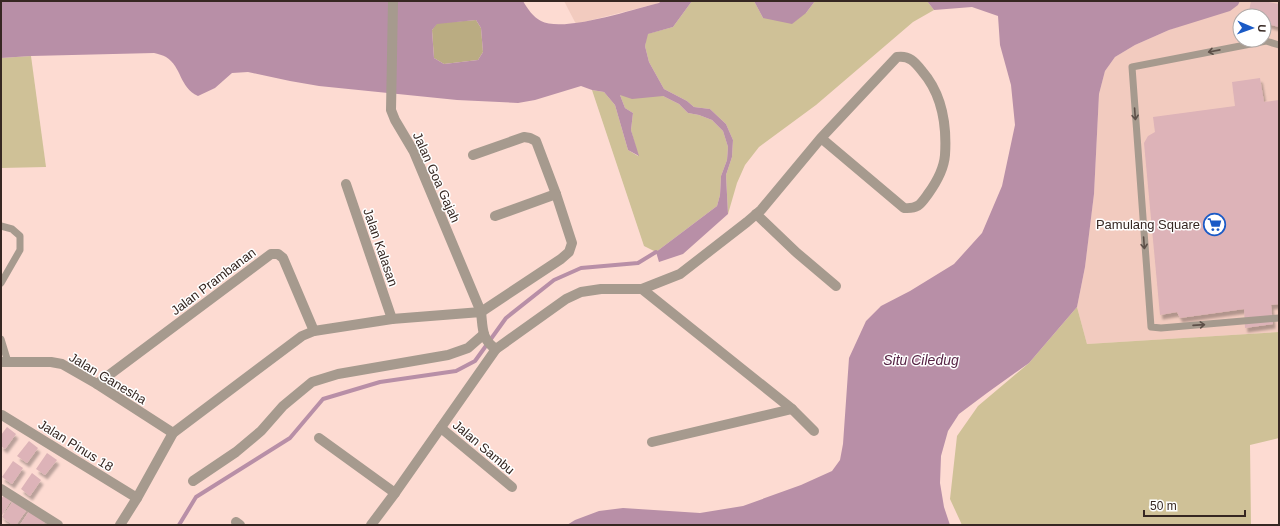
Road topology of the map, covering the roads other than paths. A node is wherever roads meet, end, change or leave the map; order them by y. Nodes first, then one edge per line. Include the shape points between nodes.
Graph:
1 (393, 1) edge
2 (1279, 45) edge
3 (821, 138) junction
4 (473, 155) dead end
5 (346, 184) dead end
6 (556, 194) junction
7 (756, 214) junction
8 (496, 216) dead end
9 (1, 226) edge
10 (1, 283) edge
11 (836, 286) dead end
12 (642, 289) junction
13 (481, 312) junction
14 (1279, 318) edge
15 (392, 319) junction
16 (314, 331) junction
17 (484, 336) junction
18 (1, 339) edge
19 (493, 348) junction
20 (5, 362) edge
21 (97, 384) junction
22 (792, 409) junction
23 (2, 414) dead end
24 (441, 428) junction
25 (814, 431) dead end
26 (173, 433) junction
27 (319, 438) dead end
28 (652, 442) dead end
29 (193, 480) dead end
30 (512, 487) dead end
31 (1, 489) edge
32 (395, 493) junction
33 (137, 498) junction
34 (58, 525) edge
35 (120, 525) edge
36 (371, 525) edge

1 - 13 street, Jalan Goa Gajah via 391,110 414,152
2 -> 14 lane via 1266,41 1132,67 1150,327
3 - 3 street via 904,208 912,209 920,205 943,166 945,132 941,106 932,82 915,62 907,57 897,57
3 - 7 street
4 - 6 street via 524,137 530,138 536,141
5 - 15 street, Jalan Kalasan
6 - 8 street
6 - 13 street via 572,244 569,252 561,260
7 - 11 street
7 - 12 street via 680,274
9 - 10 lane via 12,229 20,236 21,244
12 - 19 street via 601,289 581,292 566,299
12 - 22 street
13 - 15 street
13 - 17 street, Jalan Goa Gajah
15 - 16 street
16 - 21 street, Jalan Prambanan via 283,258 278,254 271,254
16 - 26 street via 302,336
17 - 19 street
17 - 29 street via 468,348 448,355 338,374 312,382 283,406 261,431 241,448
18 - 20 lane
19 - 24 street
20 - 21 street, Jalan Ganesha via 62,364
21 - 26 street, Jalan Ganesha
22 - 25 street
22 - 28 street
23 - 33 street, Jalan Pinus 18
24 - 30 street, Jalan Sambu
24 - 32 street
26 - 33 street
27 - 32 street
31 - 34 street
32 - 36 street
33 - 35 street

